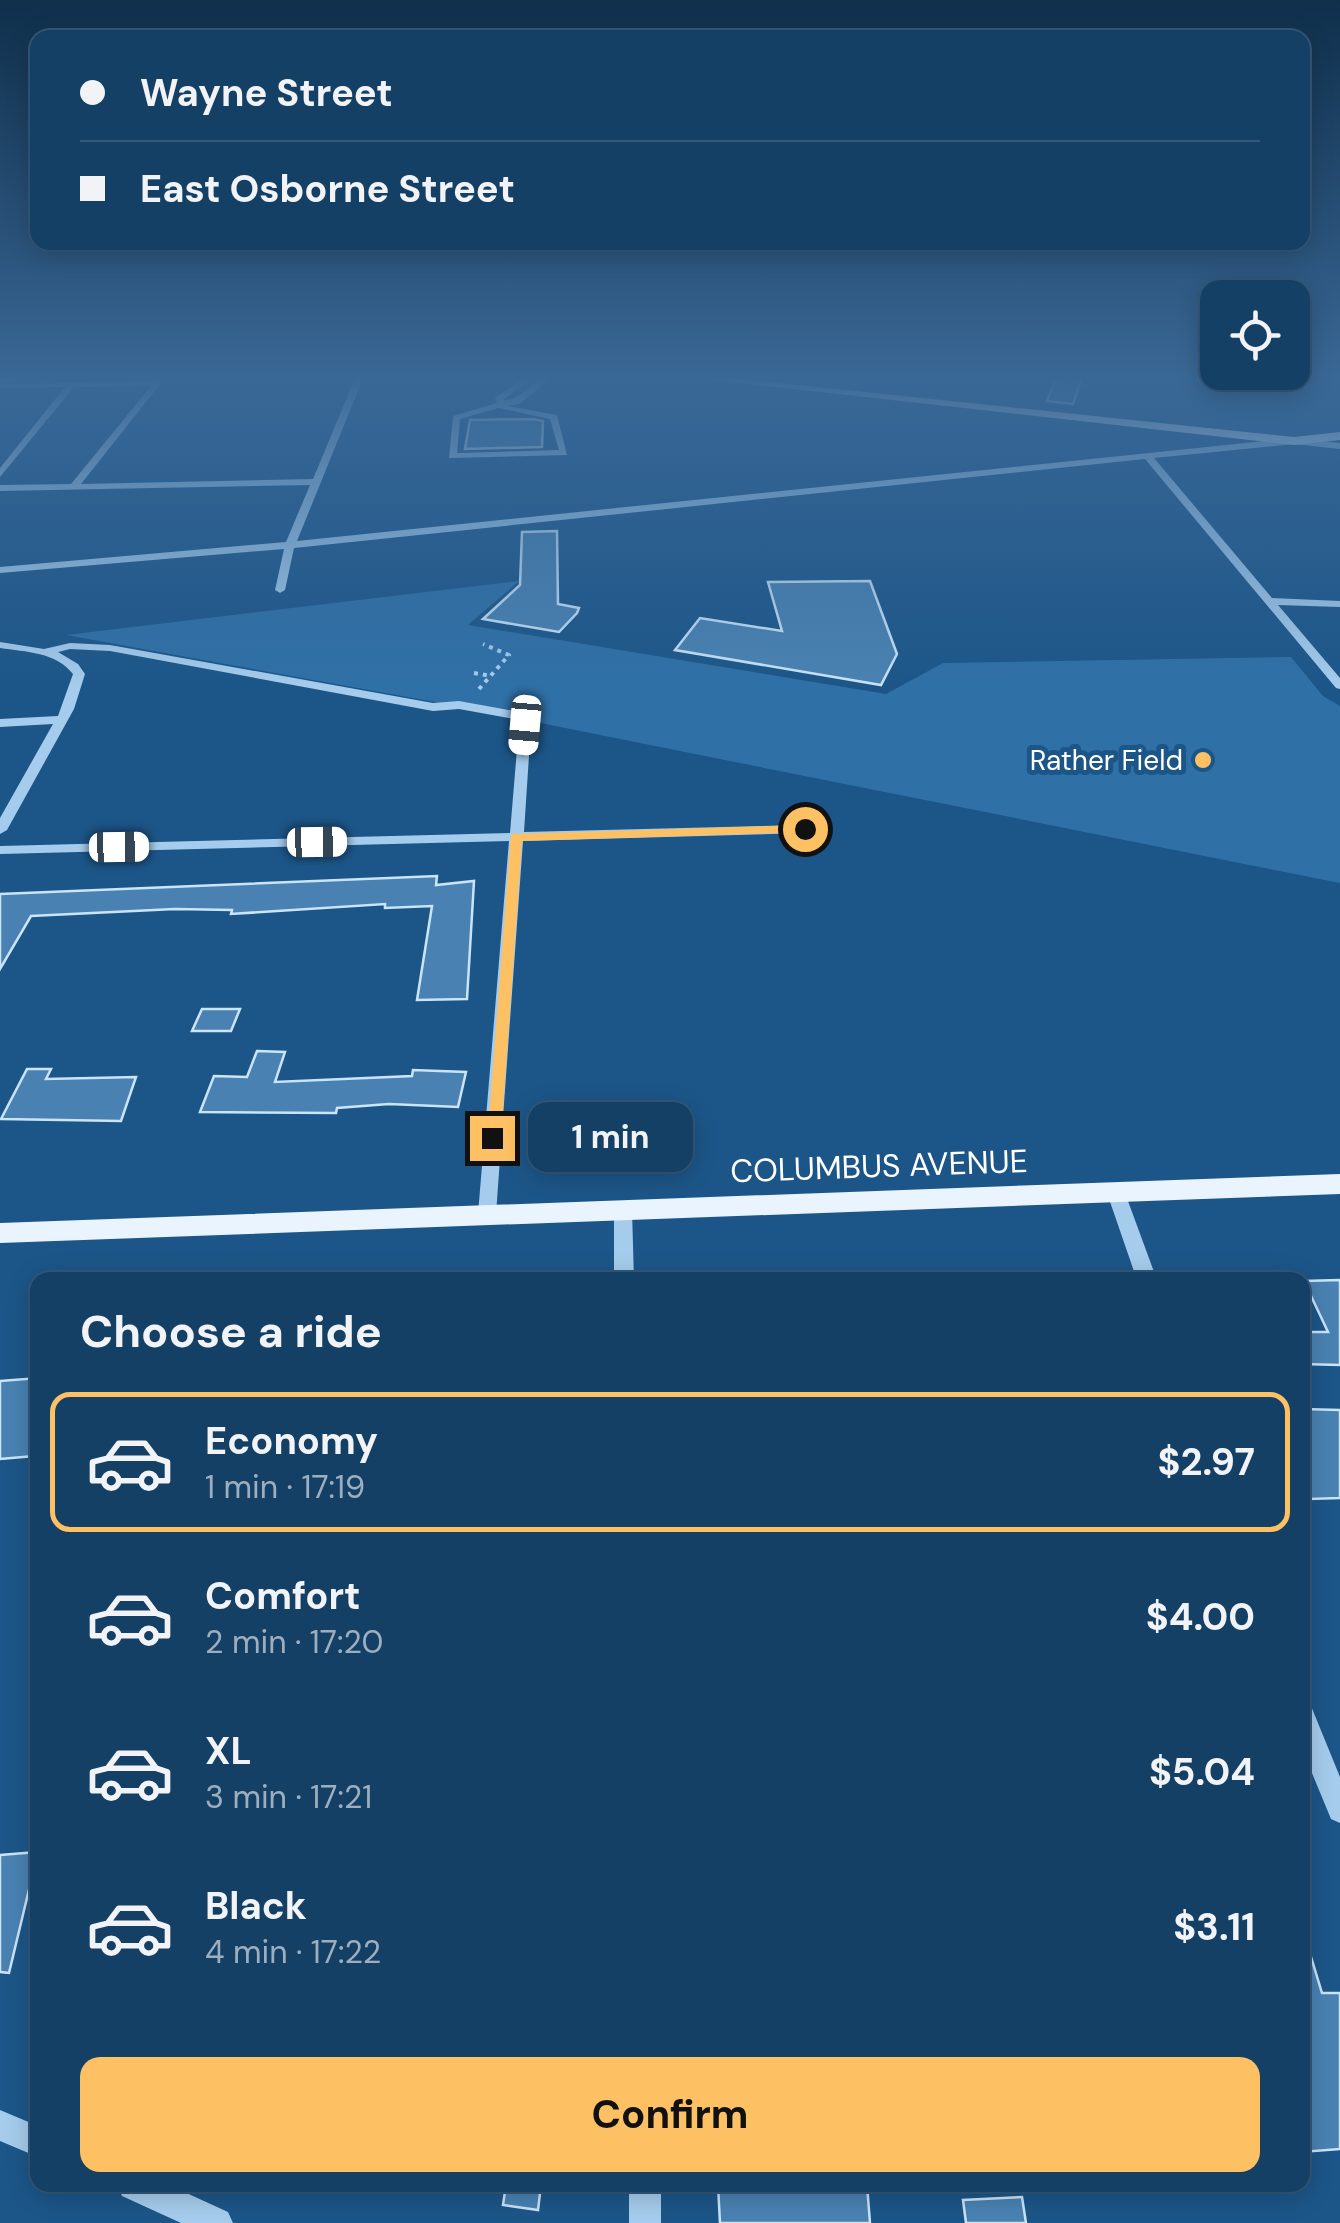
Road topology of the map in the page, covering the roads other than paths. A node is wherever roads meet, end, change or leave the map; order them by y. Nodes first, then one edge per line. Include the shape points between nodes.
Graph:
1 (79, 480) edge
2 (911, 480) edge
3 (1167, 480) edge
4 (315, 482) joint
5 (74, 486) junction
6 (0, 488) edge
7 (290, 545) junction
8 (0, 570) edge
9 (280, 590) dead end
10 (1270, 601) junction
11 (1340, 604) edge
12 (0, 645) edge
13 (40, 653) junction
14 (1340, 685) edge
15 (61, 720) junction
16 (0, 723) edge
17 (805, 829) dead end
18 (0, 830) edge
19 (516, 837) junction
20 (0, 850) edge
21 (1340, 1184) edge
22 (1116, 1193) junction
23 (623, 1210) junction
24 (487, 1214) junction
25 (0, 1233) edge
26 (624, 1272) edge
27 (1144, 1272) edge
28 (1310, 1735) edge
29 (1340, 1810) edge
30 (0, 2125) edge
31 (30, 2138) edge
32 (148, 2192) edge
33 (644, 2192) edge
34 (216, 2223) edge
35 (646, 2223) edge

1 - 5 street
2 - 7 street
3 - 10 street
4 - 5 street
4 - 7 street
5 - 6 street
7 - 8 street
7 - 9 street
10 - 11 street
10 - 14 street
12 - 13 street
13 - 15 street via 74,663 80,674
13 - 19 street via 102,647 522,720
15 - 16 street
15 - 18 street
17 - 19 street
19 - 20 street
19 - 24 street
21 - 22 main road, COLUMBUS AVENUE
22 - 23 main road, COLUMBUS AVENUE
22 - 27 street
23 - 24 main road, COLUMBUS AVENUE
23 - 26 street
24 - 25 main road, COLUMBUS AVENUE
28 - 29 street
30 - 31 street
32 - 34 street
33 - 35 street

